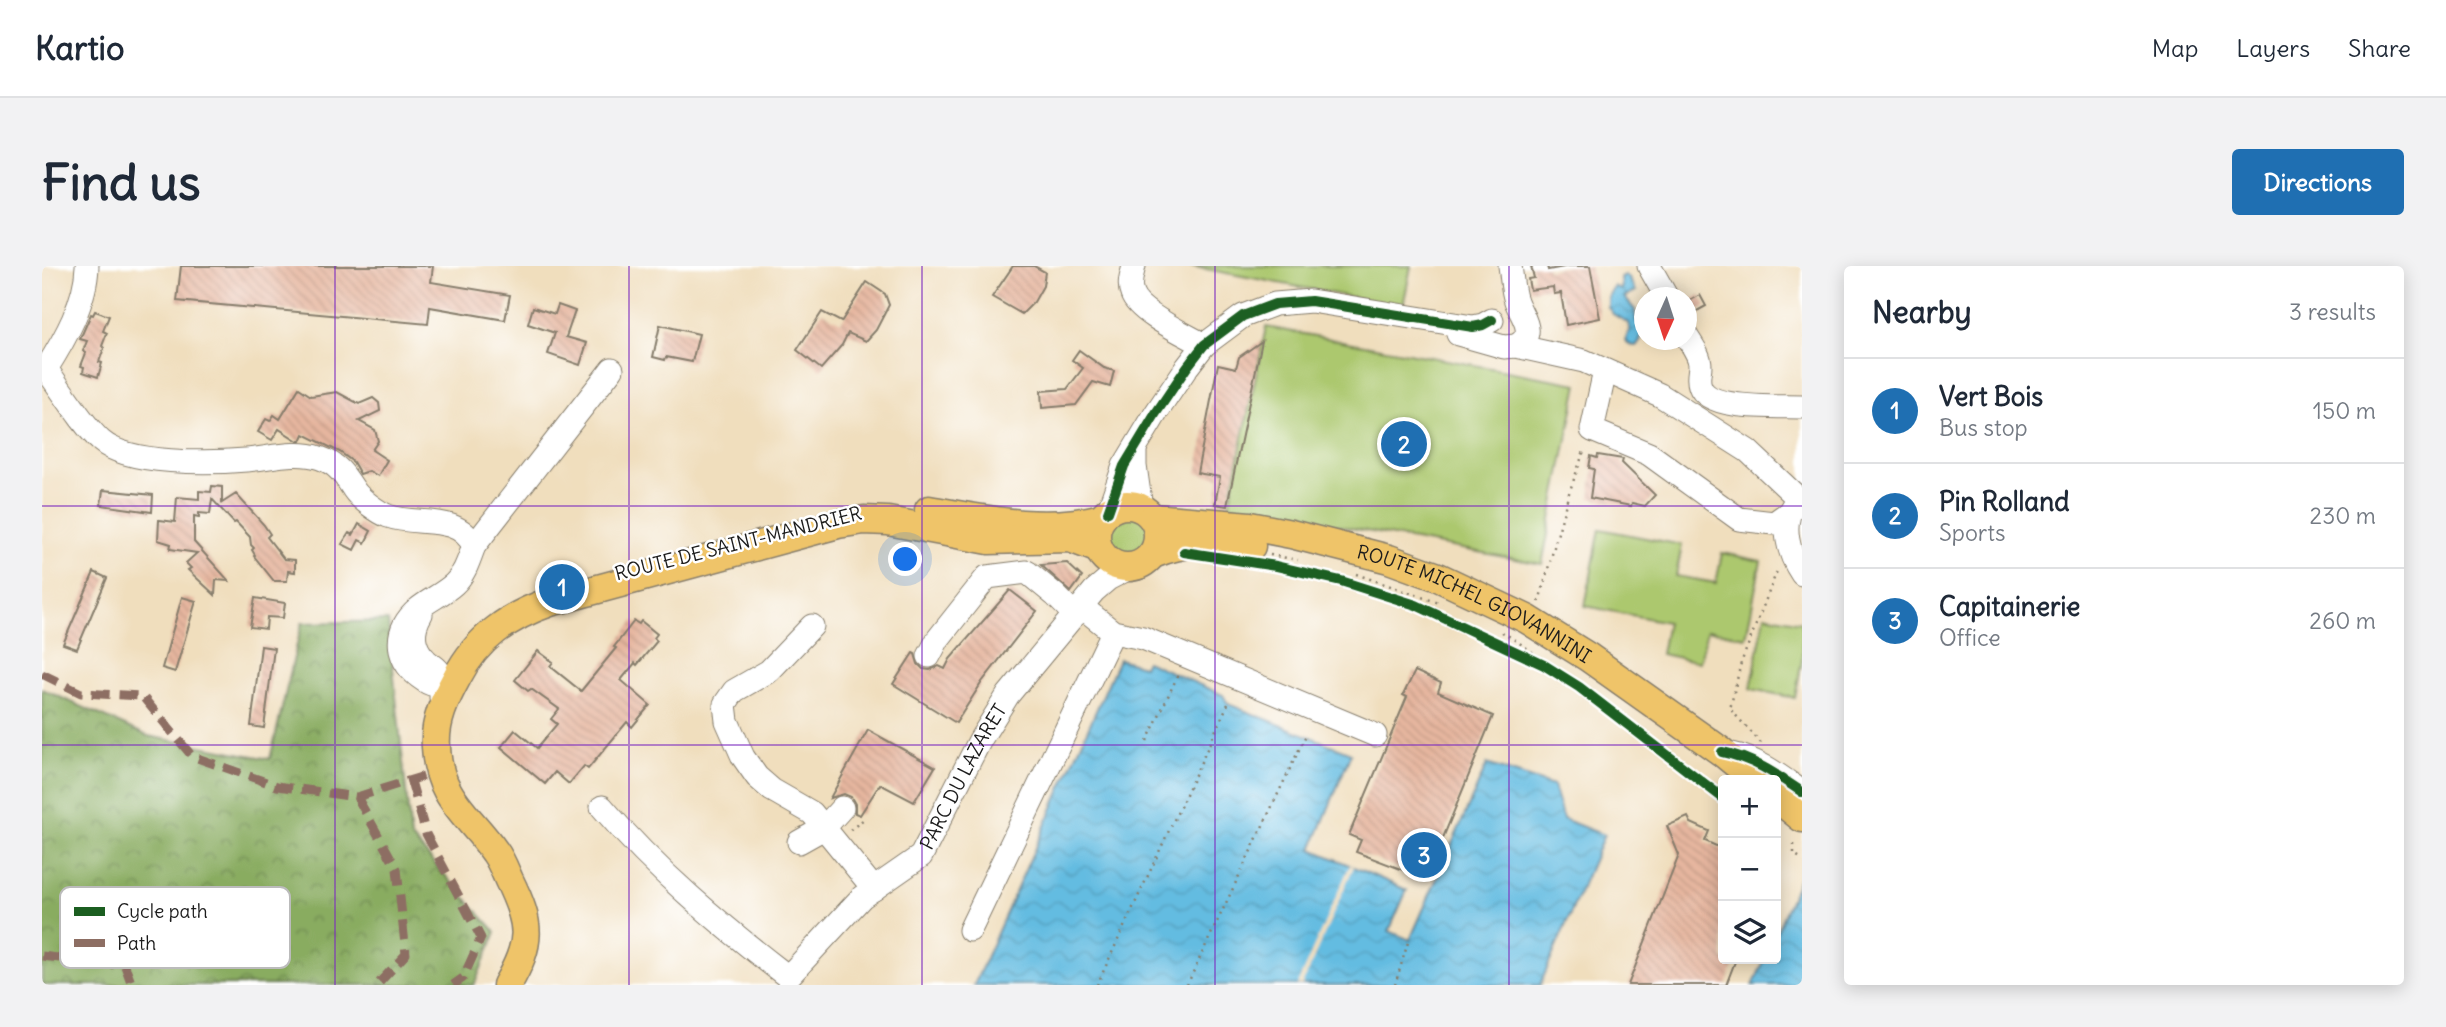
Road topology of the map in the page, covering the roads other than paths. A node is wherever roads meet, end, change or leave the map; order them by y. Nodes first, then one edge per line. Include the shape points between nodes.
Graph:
1 (87, 266) edge
2 (1134, 266) edge
3 (1649, 266) edge
4 (1511, 276) edge
5 (1661, 287) edge
6 (1377, 312) junction
7 (1495, 316) junction
8 (1525, 318) junction
9 (1204, 345) junction
10 (1507, 345) junction
11 (1694, 350) edge
12 (1584, 361) junction
13 (44, 363) edge
14 (612, 369) dead end
15 (1605, 371) junction
16 (1802, 407) edge
17 (1135, 450) junction
18 (1796, 505) edge
19 (1147, 513) junction
20 (1105, 515) junction
21 (474, 546) junction
22 (1099, 551) junction
23 (1142, 561) junction
24 (1802, 574) edge
25 (1084, 604) junction
26 (812, 626) dead end
27 (1113, 632) junction
28 (929, 656) dead end
29 (443, 678) junction
30 (1375, 734) dead end
31 (1722, 752) junction
32 (1720, 775) edge
33 (1750, 775) edge
34 (1802, 792) edge
35 (603, 807) dead end
36 (842, 808) dead end
37 (1781, 808) edge
38 (824, 828) junction
39 (1793, 834) edge
40 (799, 842) dead end
41 (509, 879) junction
42 (874, 889) junction
43 (970, 930) dead end
44 (507, 985) edge

1 - 13 street via 77,309 61,346
2 - 9 street via 1130,289 1135,301
3 - 5 street
4 - 7 street
4 - 8 street
6 - 7 street via 1473,327
6 - 9 street via 1311,301 1275,304 1243,316
6 - 10 street
7 - 8 street via 1511,309
7 - 10 street via 1491,335
8 - 10 street via 1525,339
8 - 12 street
9 - 17 street
10 - 12 street
11 - 16 street via 1701,390 1711,399
12 - 15 street
13 - 21 street via 102,441 123,454 174,460 229,461 298,454 320,458 337,467 355,493 387,516 446,523 470,537
14 - 21 street
15 - 18 street via 1660,395 1748,451
15 - 18 street via 1592,430 1649,454 1739,519 1773,523
17 - 19 street
17 - 20 street
18 - 24 street via 1788,547
19 - 20 main road via 1124,505
19 - 23 main road via 1158,537
19 - 31 main road, ROUTE MICHEL GIOVANNINI via 1250,526 1339,545 1438,577 1527,619
20 - 22 main road via 1096,535
20 - 29 main road, ROUTE DE SAINT-MANDRIER via 1073,523 1017,524 888,506 834,516 513,602 476,622 449,653
21 - 29 street via 459,578 431,600 416,623 415,642
22 - 23 main road via 1113,564
22 - 25 street
22 - 29 main road, ROUTE DE SAINT-MANDRIER via 1070,538 989,540 888,522 838,524 524,611 488,635
23 - 25 street, PARC DU LAZARET via 1108,579
23 - 32 main road, ROUTE MICHEL GIOVANNINI via 1168,547 1224,542 1340,563 1428,593 1493,621 1553,656 1624,702
25 - 27 street
25 - 28 street via 1055,595 1027,572 987,577
25 - 42 street, PARC DU LAZARET via 1008,695 979,740 921,856
26 - 38 street via 769,670 734,691 725,704 727,721 757,778 812,813
27 - 30 street via 1143,638
27 - 43 street
29 - 41 main road, ROUTE DE SAINT-MANDRIER via 436,746 440,772 454,804 497,853
29 - 41 main road, ROUTE DE SAINT-MANDRIER via 420,726 424,776 433,798
31 - 33 main road, ROUTE MICHEL GIOVANNINI
31 - 34 street via 1745,757
35 - 42 street, PARC DU LAZARET via 636,847 788,977
36 - 38 street
37 - 39 main road
38 - 40 street
38 - 42 street
41 - 44 main road, ROUTE DE SAINT-MANDRIER via 522,905 526,944

